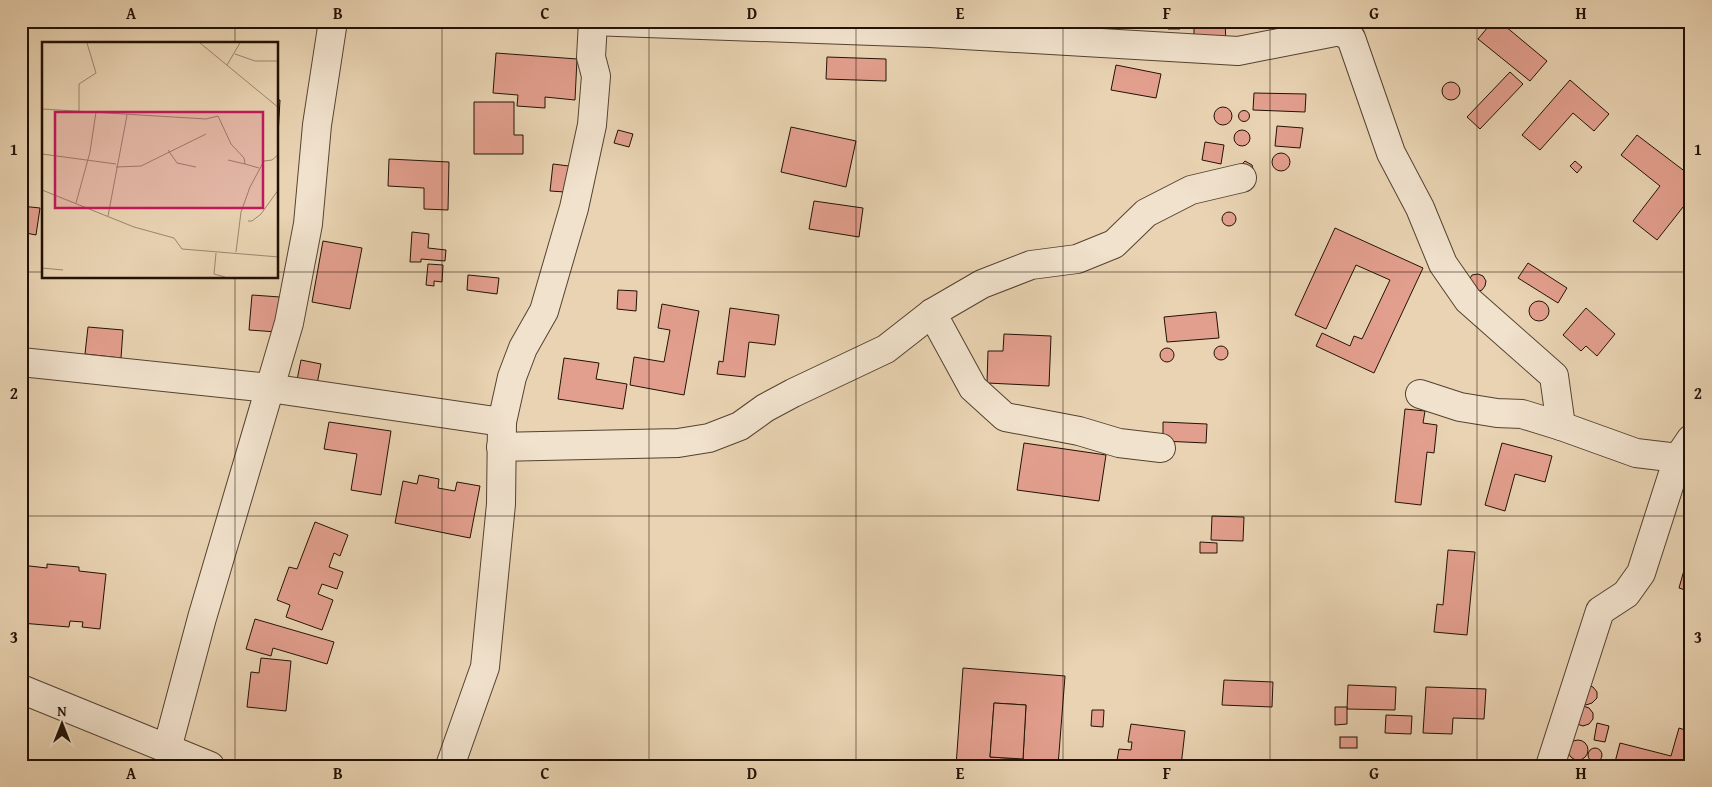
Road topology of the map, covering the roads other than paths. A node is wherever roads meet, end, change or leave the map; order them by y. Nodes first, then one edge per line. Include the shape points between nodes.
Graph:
1 (333, 21) edge
2 (592, 22) edge
3 (1242, 178) dead end
4 (932, 313) junction
5 (21, 362) edge
6 (269, 388) junction
7 (1420, 394) dead end
8 (1561, 426) junction
9 (502, 435) junction
10 (1161, 448) dead end
11 (1684, 449) edge
12 (21, 689) edge
13 (167, 749) junction
14 (210, 766) edge
15 (450, 766) edge
16 (1550, 766) edge

1 - 6 street via 317,125 308,224 289,323
2 - 8 street via 930,33 1238,51 1340,31 1351,38 1390,153 1420,208 1443,264 1468,300 1554,376
2 - 9 street via 591,57 596,76 592,125 574,208 544,311 523,348 512,377
3 - 4 street via 1191,190 1146,213 1114,244 1077,259 1031,265 982,284
4 - 9 street via 886,349 786,396 740,426 709,438 678,444
4 - 10 street via 973,388 1005,417 1079,431 1119,444
5 - 6 street
6 - 9 street
6 - 13 street
7 - 8 street via 1460,407 1522,414
8 - 11 street via 1636,453
9 - 15 street via 501,504 485,666
11 - 16 street via 1641,573 1626,594 1600,611
12 - 13 street
13 - 14 street

